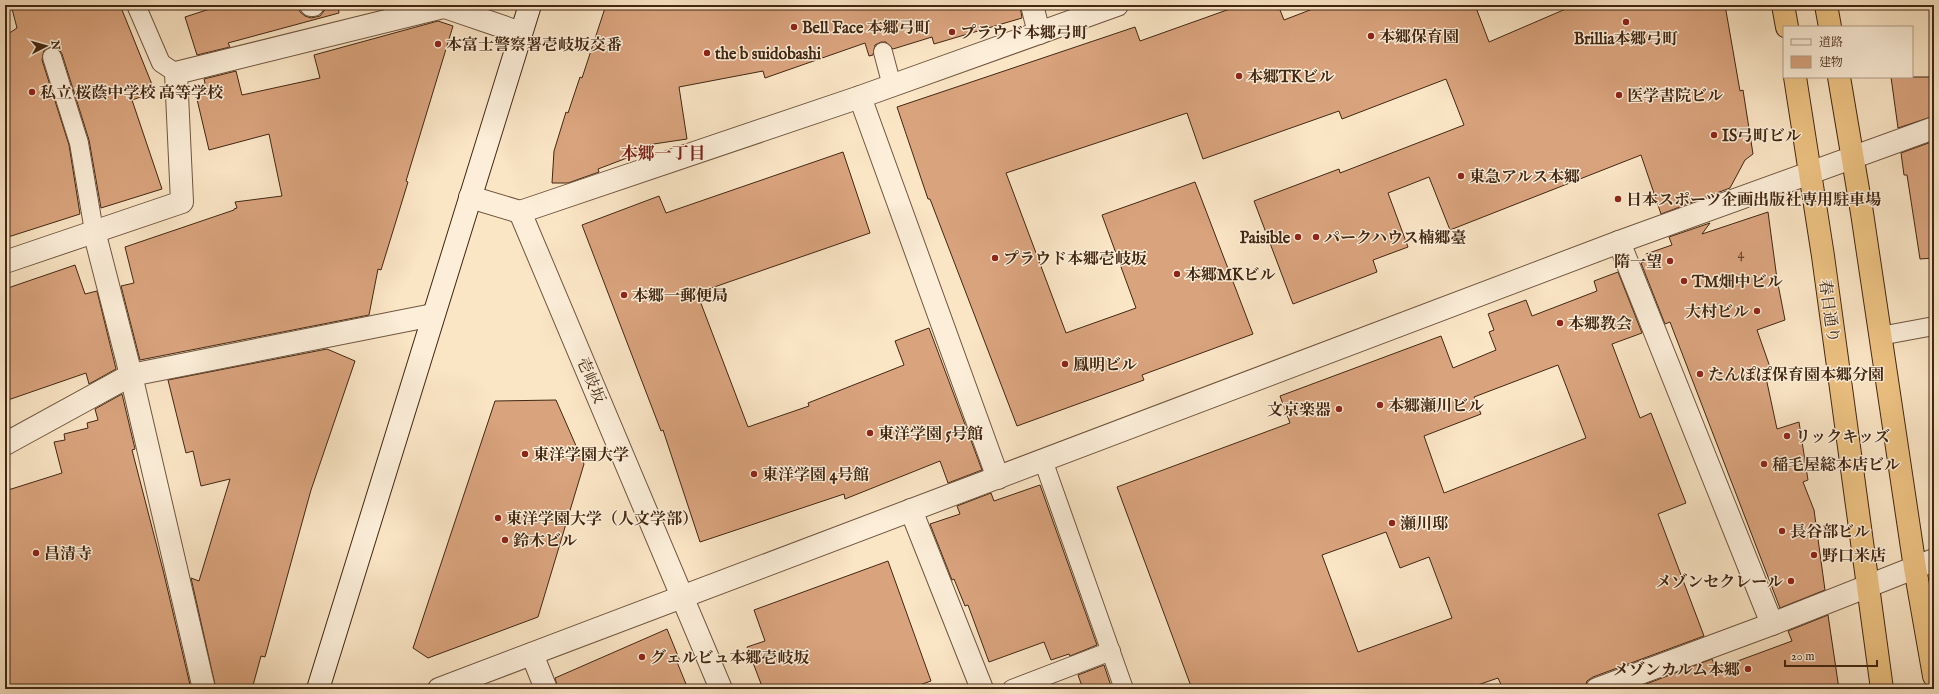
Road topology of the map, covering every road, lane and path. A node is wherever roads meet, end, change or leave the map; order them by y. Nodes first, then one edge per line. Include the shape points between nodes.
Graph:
1 (136, 5) edge
2 (530, 5) edge
3 (1032, 5) edge
4 (1117, 5) edge
5 (1783, 5) edge
6 (1826, 5) edge
7 (441, 6) edge
8 (1787, 26) edge
9 (1830, 26) edge
10 (521, 33) junction
11 (1039, 33) junction
12 (883, 52) dead end
13 (52, 56) dead end
14 (176, 73) junction
15 (1795, 78) edge
16 (1839, 78) edge
17 (892, 86) junction
18 (860, 97) junction
19 (1934, 128) edge
20 (1853, 157) junction
21 (1810, 173) junction
22 (470, 197) junction
23 (520, 212) junction
24 (94, 231) junction
25 (1619, 242) junction
26 (5, 262) edge
27 (433, 315) junction
28 (1934, 326) edge
29 (1880, 336) junction
30 (131, 375) junction
31 (5, 444) edge
32 (1043, 460) junction
33 (998, 478) junction
34 (911, 510) junction
35 (1924, 564) edge
36 (1868, 587) junction
37 (684, 597) junction
38 (1772, 624) junction
39 (1931, 640) edge
40 (1111, 651) junction
41 (532, 654) junction
42 (1934, 676) edge
43 (204, 689) edge
44 (318, 689) edge
45 (439, 689) edge
46 (546, 689) edge
47 (721, 689) edge
48 (982, 689) edge
49 (1012, 689) edge
50 (1124, 689) edge
51 (1597, 689) edge
52 (1882, 689) edge

1 - 14 lane via 161,63
2 - 10 street
3 - 11 street
4 - 11 street
5 - 8 highway
6 - 9 highway
7 - 10 street
7 - 14 street
10 - 22 street
11 - 17 street
12 - 17 lane
13 - 24 lane via 79,143
14 - 24 street via 182,202
15 - 21 highway, 春日通り
16 - 20 highway
17 - 18 street
18 - 23 street
18 - 33 street
19 - 20 street
20 - 21 street
20 - 29 highway
21 - 25 street
21 - 36 highway, 春日通り
22 - 23 street
22 - 27 street
23 - 37 street, 壱岐坂
24 - 26 street
24 - 30 street
25 - 32 street
25 - 38 street
27 - 30 street
27 - 44 street
28 - 29 lane
29 - 35 highway
30 - 31 street
30 - 43 street
32 - 33 street
32 - 40 lane
33 - 34 street
34 - 37 street
34 - 48 street
35 - 36 street
35 - 39 highway
36 - 38 street
36 - 52 highway, 春日通り
37 - 41 street
37 - 47 street, 壱岐坂
38 - 51 street
39 - 42 highway
40 - 49 lane
40 - 50 lane
41 - 45 street
41 - 46 street

